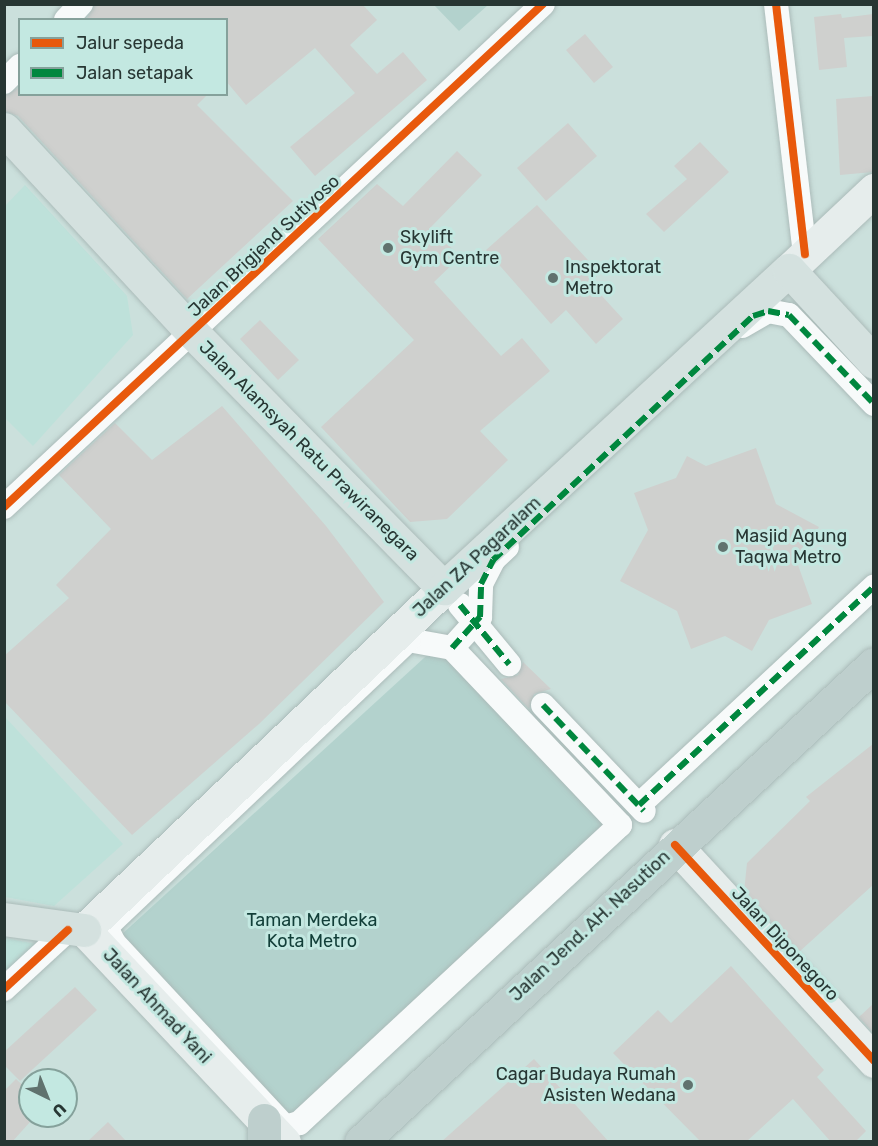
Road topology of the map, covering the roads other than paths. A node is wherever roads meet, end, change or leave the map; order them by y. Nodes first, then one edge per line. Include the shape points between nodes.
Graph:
1 (81, 4) edge
2 (543, 4) edge
3 (776, 4) edge
4 (68, 18) edge
5 (18, 68) edge
6 (4, 82) edge
7 (4, 129) edge
8 (873, 190) edge
9 (797, 262) junction
10 (193, 333) junction
11 (873, 362) edge
12 (873, 404) edge
13 (4, 507) edge
14 (873, 586) edge
15 (460, 606) junction
16 (452, 648) junction
17 (509, 664) dead end
18 (873, 664) edge
19 (543, 705) dead end
20 (675, 846) junction
21 (4, 919) edge
22 (76, 930) junction
23 (4, 989) edge
24 (873, 1061) edge
25 (271, 1134) edge
26 (361, 1142) edge

1 - 4 street
2 - 10 street, Jalan Brigjend Sutiyoso
3 - 9 street
5 - 6 street
7 - 10 main road, Jalan Alamsyah Ratu Prawiranegara
8 - 9 main road, Jalan ZA Pagaralam
9 - 11 main road
9 - 15 main road, Jalan ZA Pagaralam
10 - 13 street, Jalan Brigjend Sutiyoso
10 - 15 main road, Jalan Alamsyah Ratu Prawiranegara
12 - 15 street via 789,315 768,311 753,316 493,560 481,584 480,617
14 - 19 street via 642,808
15 - 16 street
15 - 17 street
15 - 22 main road, Jalan ZA Pagaralam
16 - 16 street via 408,640 106,927 114,943 285,1127 299,1123 620,825
18 - 20 highway, Jalan Jend. AH. Nasution
20 - 24 main road, Jalan Diponegoro
20 - 26 highway, Jalan Jend. AH. Nasution
21 - 22 main road
22 - 23 street
22 - 25 main road, Jalan Ahmad Yani

